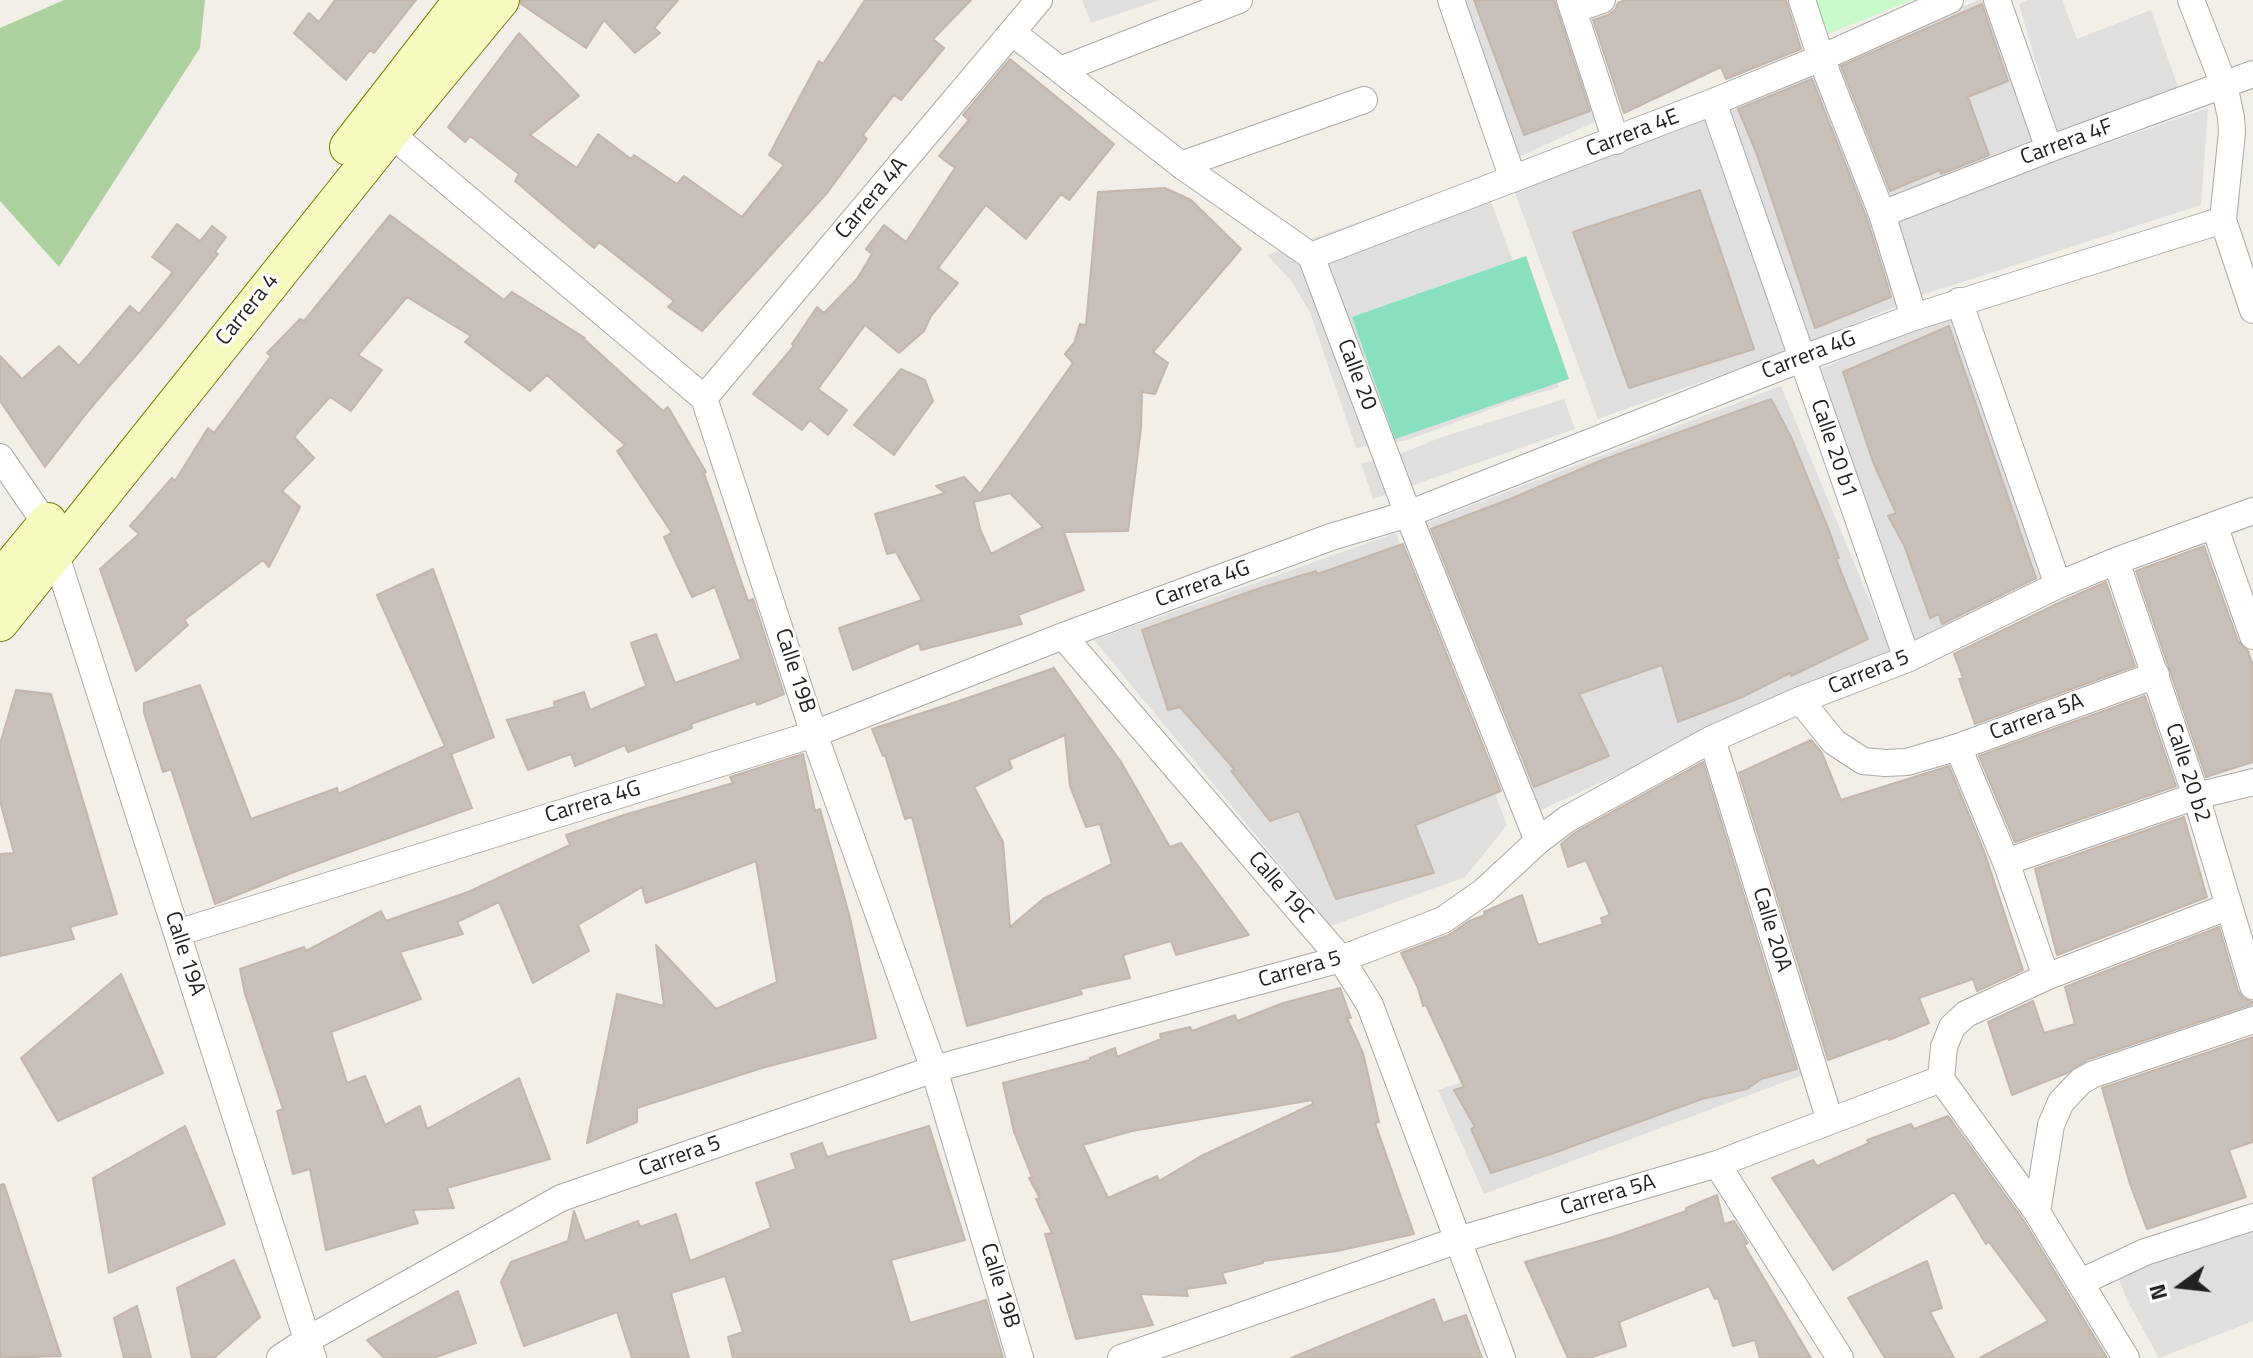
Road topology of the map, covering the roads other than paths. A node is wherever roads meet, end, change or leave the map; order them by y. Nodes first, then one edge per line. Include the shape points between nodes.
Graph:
1 (462, 0) edge
2 (501, 0) edge
3 (1039, 0) edge
4 (1239, 0) edge
5 (1451, 0) edge
6 (1602, 0) edge
7 (1802, 0) edge
8 (1950, 0) edge
9 (1997, 0) edge
10 (2191, 0) edge
11 (1572, 5) edge
12 (1013, 33) junction
13 (1821, 58) junction
14 (1060, 70) junction
15 (2253, 74) edge
16 (2224, 85) junction
17 (1364, 100) dead end
18 (1713, 102) junction
19 (381, 125) junction
20 (1616, 141) junction
21 (2049, 149) junction
22 (1181, 165) junction
23 (1513, 179) junction
24 (1882, 214) junction
25 (2223, 220) junction
26 (1311, 256) junction
27 (1959, 301) junction
28 (2253, 310) edge
29 (1914, 317) junction
30 (1801, 359) junction
31 (704, 398) junction
32 (0, 457) edge
33 (2253, 511) edge
34 (1408, 514) junction
35 (2214, 525) junction
36 (50, 537) junction
37 (2116, 561) junction
38 (0, 579) edge
39 (2058, 585) junction
40 (0, 623) edge
41 (1063, 636) junction
42 (2253, 636) edge
43 (1907, 659) junction
44 (2156, 675) junction
45 (1800, 700) junction
46 (814, 734) junction
47 (1712, 739) junction
48 (1958, 747) junction
49 (2253, 782) edge
50 (2196, 796) junction
51 (1538, 841) junction
52 (2006, 862) junction
53 (2227, 907) junction
54 (177, 933) junction
55 (1341, 959) junction
56 (2046, 977) junction
57 (2253, 986) edge
58 (2253, 1020) edge
59 (934, 1069) junction
60 (1941, 1079) junction
61 (1830, 1121) junction
62 (1717, 1164) junction
63 (2037, 1212) junction
64 (2253, 1217) edge
65 (1458, 1240) junction
66 (2081, 1282) junction
67 (307, 1352) edge
68 (280, 1358) edge
69 (1020, 1358) edge
70 (1121, 1358) edge
71 (1502, 1358) edge
72 (1840, 1358) edge
73 (2126, 1358) edge

1 - 19 main road, Carrera 4
2 - 19 main road, Carrera 4
3 - 12 street, Carrera 4A
4 - 14 street
5 - 23 street
6 - 11 street
7 - 13 street
8 - 13 street, Carrera 4E
9 - 21 street
10 - 16 street
11 - 20 street
12 - 14 street
12 - 31 street, Carrera 4A
13 - 18 street, Carrera 4E
13 - 24 street
14 - 22 street
15 - 16 street, Carrera 4F
16 - 21 street, Carrera 4F
16 - 25 street via 2232,132
17 - 22 street
18 - 20 street, Carrera 4E
18 - 30 street, Calle 20 b1
19 - 31 street
19 - 36 main road, Carrera 4
20 - 23 street, Carrera 4E
21 - 24 street, Carrera 4F
22 - 26 street
23 - 26 street, Carrera 4E
24 - 29 street
25 - 27 street, Carrera 4G
25 - 28 street
26 - 34 street, Calle 20
27 - 29 street, Carrera 4G
27 - 39 street
29 - 30 street, Carrera 4G
30 - 34 street, Carrera 4G
30 - 43 street, Calle 20 b1
31 - 46 street, Calle 19B
32 - 36 street, Calle 19A
33 - 35 street, Carrera 5
34 - 41 street, Carrera 4G
34 - 51 street, Calle 20
35 - 37 street, Carrera 5
35 - 42 street
36 - 38 main road, Carrera 4
36 - 40 main road, Carrera 4
36 - 54 street, Calle 19A
37 - 39 street, Carrera 5
37 - 44 street, Calle 20 b2
39 - 43 street, Carrera 5
41 - 46 street, Carrera 4G
41 - 55 street, Calle 19C
43 - 45 street, Carrera 5
44 - 48 street, Carrera 5A
44 - 50 street, Calle 20 b2
45 - 47 street, Carrera 5
45 - 48 street, Carrera 5A via 1834,742 1863,761 1907,762
46 - 54 street, Carrera 4G
46 - 59 street, Calle 19B
47 - 51 street, Carrera 5 via 1567,819
47 - 61 street, Calle 20A
48 - 52 street
49 - 50 street
50 - 52 street
50 - 53 street, Calle 20 b2
51 - 55 street, Carrera 5 via 1483,892 1443,920
52 - 56 street
53 - 56 street
53 - 57 street, Calle 20 b2
54 - 67 street, Calle 19A
55 - 59 street, Carrera 5
55 - 65 street, Calle 19C via 1370,1005
56 - 60 street via 1966,1014 1952,1027
58 - 63 street via 2081,1081 2061,1102 2051,1125
59 - 67 street, Carrera 5 via 561,1198
59 - 69 street, Calle 19B
60 - 61 street, Carrera 5A
60 - 63 street
61 - 62 street, Carrera 5A
62 - 65 street, Carrera 5A
62 - 72 street
63 - 66 street
64 - 66 street via 2145,1252
65 - 70 street, Carrera 5A
65 - 71 street, Calle 19C
66 - 73 street
67 - 68 street, Carrera 5

